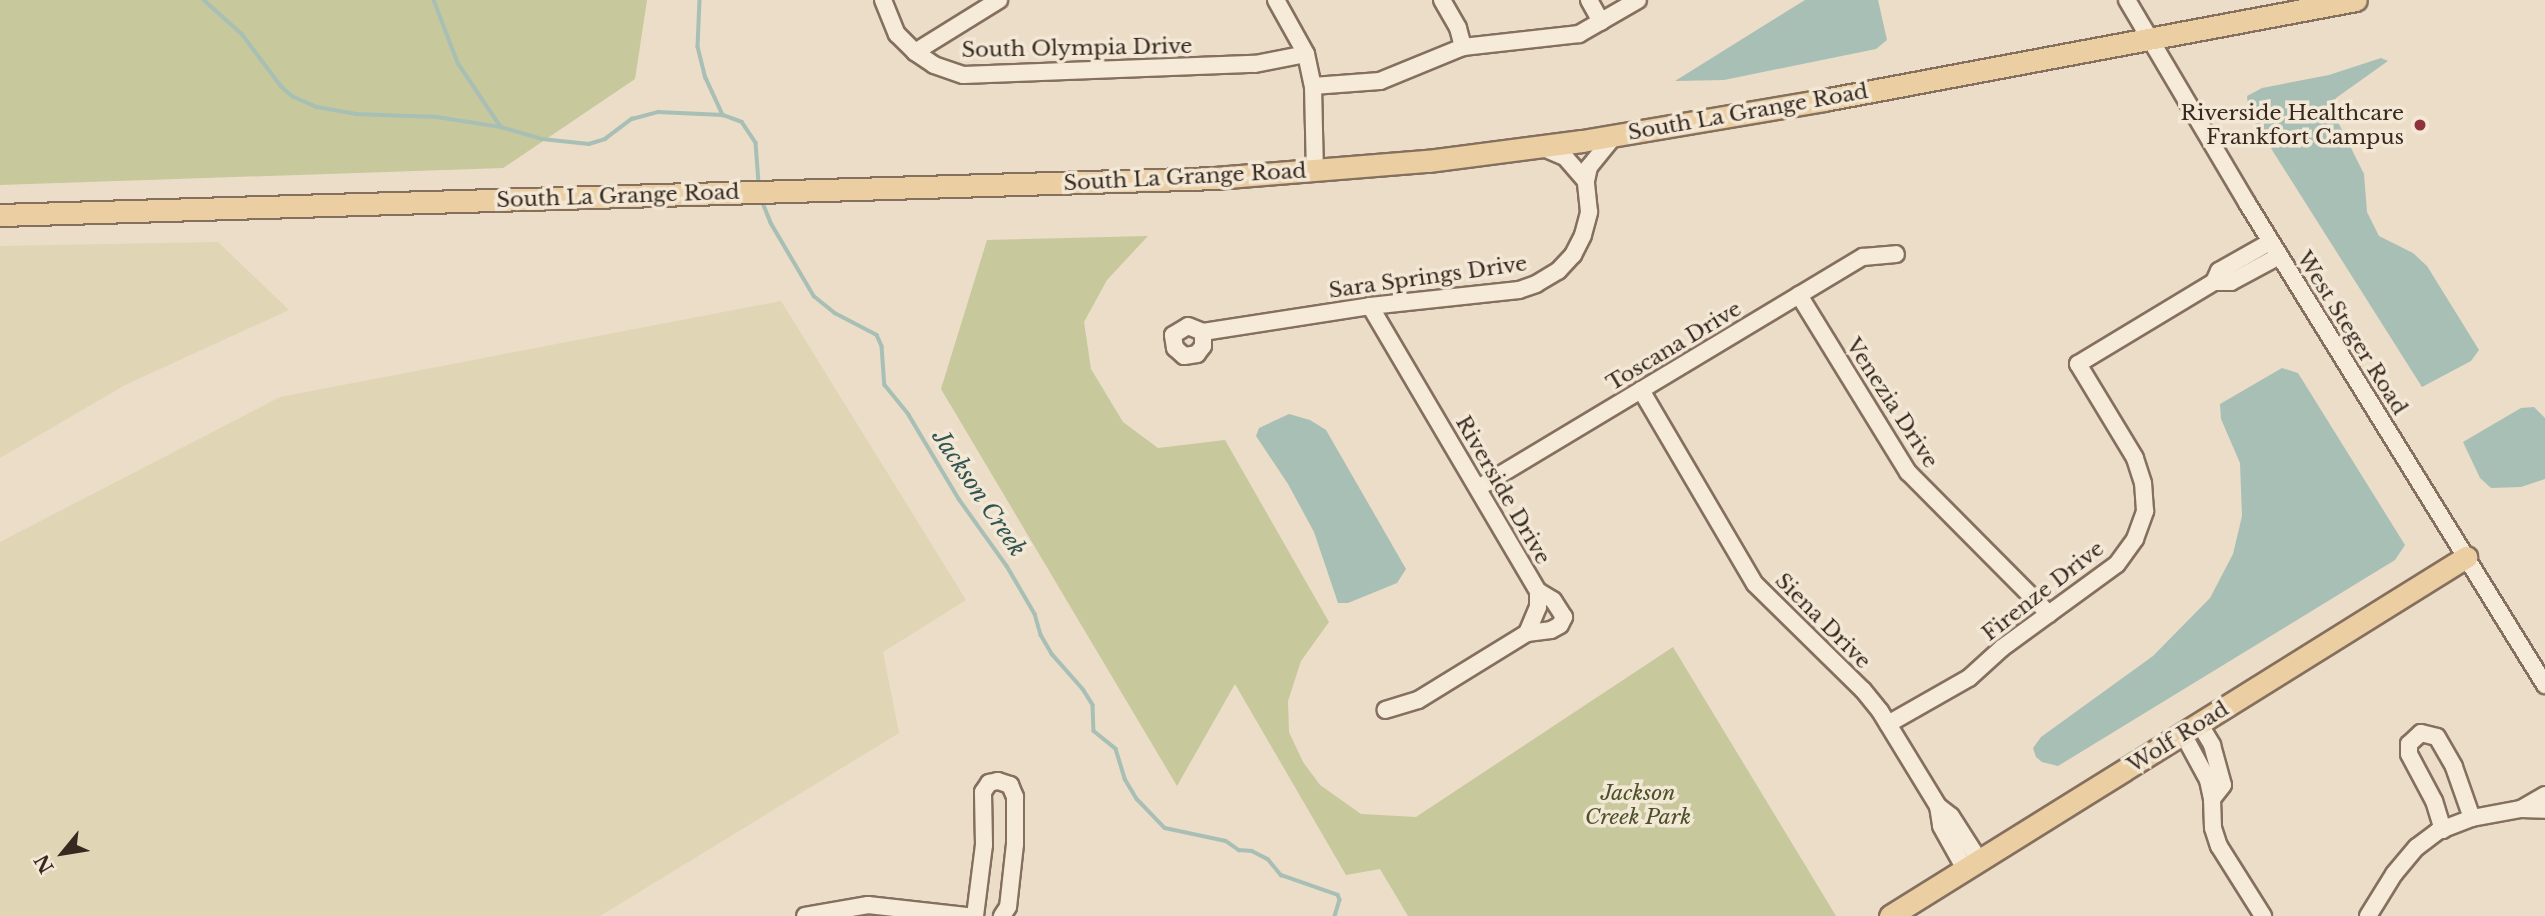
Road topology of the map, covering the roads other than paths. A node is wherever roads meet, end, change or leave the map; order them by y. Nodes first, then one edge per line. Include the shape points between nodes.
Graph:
1 (883, 0) edge
2 (999, 0) edge
3 (1276, 0) edge
4 (1442, 0) edge
5 (1589, 0) edge
6 (1639, 0) edge
7 (2127, 0) edge
8 (2356, 0) edge
9 (1601, 22) junction
10 (2149, 38) junction
11 (1463, 47) junction
12 (915, 52) junction
13 (1306, 54) junction
14 (1313, 86) junction
15 (1615, 135) junction
16 (1540, 146) junction
17 (1315, 171) junction
18 (1586, 181) junction
19 (0, 215) edge
20 (2270, 242) junction
21 (1896, 254) dead end
22 (2279, 256) junction
23 (2214, 282) junction
24 (1799, 295) junction
25 (1370, 306) junction
26 (1203, 332) dead end
27 (1641, 390) junction
28 (1478, 488) junction
29 (2466, 557) junction
30 (1538, 590) junction
31 (2049, 614) junction
32 (1527, 633) junction
33 (2545, 685) edge
34 (1386, 710) dead end
35 (1888, 724) junction
36 (2191, 729) junction
37 (2545, 795) edge
38 (2521, 809) junction
39 (2545, 810) edge
40 (2472, 818) junction
41 (2442, 830) junction
42 (1972, 865) junction
43 (869, 911) edge
44 (805, 916) edge
45 (966, 916) edge
46 (975, 916) edge
47 (1002, 916) edge
48 (1890, 916) edge
49 (2263, 916) edge
50 (2368, 916) edge

1 - 12 street, South Olympia Drive via 897,34
2 - 12 street
3 - 13 street
4 - 11 street
5 - 9 street
6 - 9 street
7 - 10 street, West Steger Road
8 - 10 main road, South La Grange Road
9 - 11 street via 1580,34
10 - 15 main road, South La Grange Road
10 - 20 street, West Steger Road
11 - 14 street via 1380,81
12 - 13 street, South Olympia Drive via 934,65 963,75 1255,64
13 - 14 street
14 - 17 street
15 - 16 main road, South La Grange Road
15 - 18 street, Sara Springs Drive via 1596,155
16 - 17 main road, South La Grange Road
16 - 18 street via 1565,157
17 - 19 main road, South La Grange Road via 1215,178
18 - 25 street, Sara Springs Drive via 1589,212 1583,235 1558,271 1536,285
20 - 22 street, West Steger Road
20 - 23 street, Firenze Drive via 2219,271
21 - 24 street, Toscana Drive via 1863,257
22 - 23 street, Firenze Drive via 2231,282
22 - 29 street, West Steger Road
23 - 31 street, Firenze Drive via 2078,364 2135,458 2145,511 2135,539 2117,564
24 - 27 street, Toscana Drive
24 - 31 street, Venezia Drive via 1908,472
25 - 26 street, Sara Springs Drive
25 - 28 street, Riverside Drive
27 - 28 street, Toscana Drive
27 - 35 street, Siena Drive via 1755,584 1863,690
28 - 30 street, Riverside Drive
29 - 33 street, West Steger Road
29 - 36 main road, Wolf Road
30 - 32 street, Riverside Drive via 1538,607
30 - 32 street via 1553,600 1564,617 1551,630
31 - 35 street, Firenze Drive via 1969,678
32 - 34 street via 1418,700
35 - 42 street, Siena Drive via 1938,806 1941,826
36 - 42 main road, Wolf Road
36 - 49 street via 2213,799 2213,828 2219,846
37 - 38 street
38 - 39 street
38 - 40 street
40 - 41 street
40 - 41 street via 2459,778 2437,737 2421,733 2409,744 2409,754 2434,801
41 - 50 street via 2417,847
42 - 48 main road, Wolf Road
43 - 44 street
43 - 45 street
46 - 47 street via 984,845 983,792 989,783 998,781 1010,785 1015,797 1015,844 1008,907

